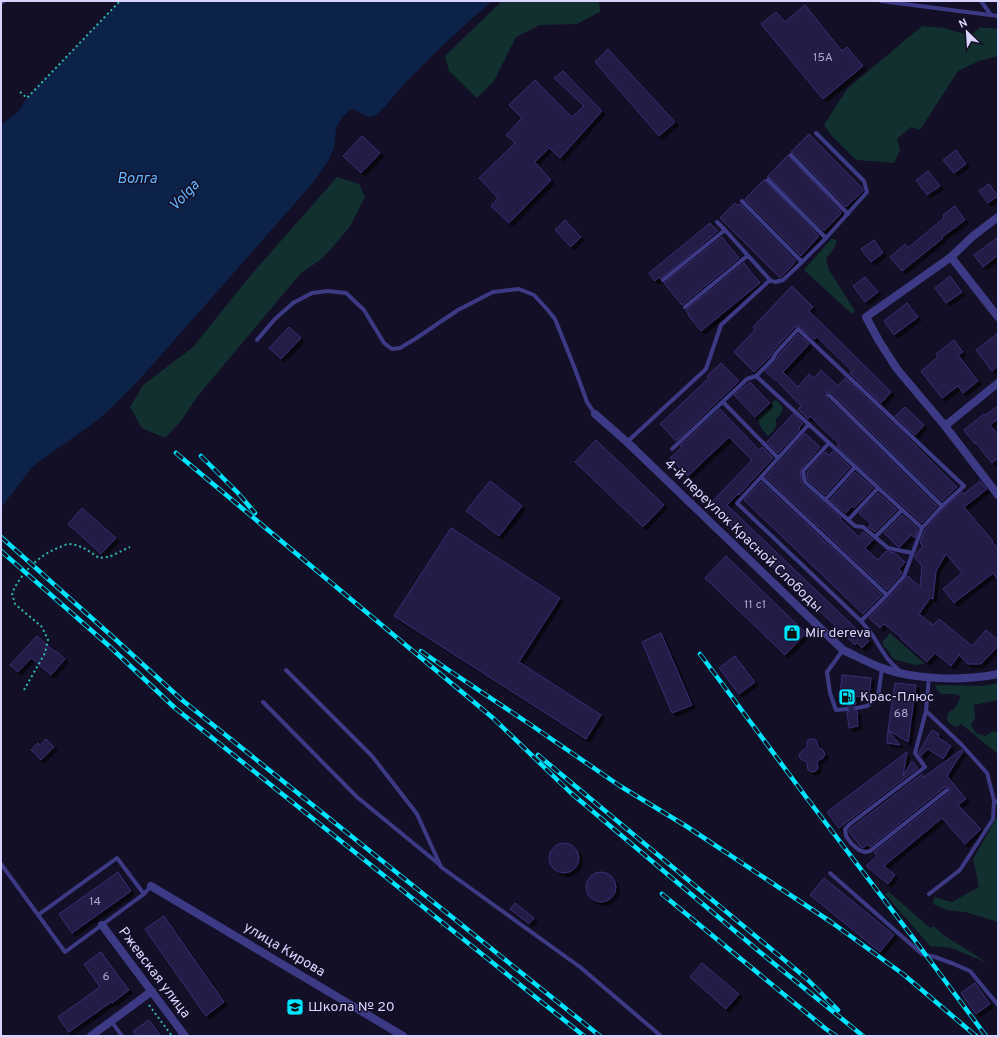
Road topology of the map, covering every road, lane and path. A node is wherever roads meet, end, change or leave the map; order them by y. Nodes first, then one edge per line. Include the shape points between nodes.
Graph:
1 (4, 1) edge
2 (120, 1) edge
3 (881, 1) edge
4 (981, 1) edge
5 (1, 3) edge
6 (991, 15) junction
7 (998, 16) edge
8 (20, 92) dead end
9 (816, 133) dead end
10 (790, 155) dead end
11 (768, 180) dead end
12 (742, 201) dead end
13 (848, 214) junction
14 (998, 217) edge
15 (717, 222) dead end
16 (724, 230) junction
17 (826, 238) junction
18 (747, 256) junction
19 (951, 257) junction
20 (802, 262) junction
21 (662, 280) dead end
22 (770, 280) junction
23 (685, 307) dead end
24 (998, 317) edge
25 (257, 340) dead end
26 (756, 376) junction
27 (998, 383) edge
28 (829, 396) dead end
29 (723, 402) junction
30 (595, 414) joint
31 (809, 424) junction
32 (945, 426) junction
33 (627, 442) junction
34 (829, 443) junction
35 (672, 449) dead end
36 (778, 458) junction
37 (855, 467) junction
38 (761, 477) junction
39 (878, 488) junction
40 (998, 495) edge
41 (825, 500) junction
42 (942, 506) junction
43 (902, 510) junction
44 (848, 520) junction
45 (922, 528) junction
46 (875, 537) junction
47 (130, 547) dead end
48 (912, 553) junction
49 (887, 596) junction
50 (862, 621) junction
51 (843, 650) junction
52 (882, 668) junction
53 (286, 670) dead end
54 (904, 674) junction
55 (998, 674) edge
56 (929, 677) junction
57 (24, 690) dead end
58 (263, 702) dead end
59 (856, 708) dead end
60 (847, 709) dead end
61 (926, 711) junction
62 (947, 790) dead end
63 (994, 800) junction
64 (998, 803) edge
65 (1, 864) edge
66 (442, 867) junction
67 (830, 873) dead end
68 (151, 886) joint
69 (144, 894) junction
70 (929, 894) dead end
71 (38, 915) junction
72 (102, 925) junction
73 (152, 992) junction
74 (144, 998) junction
75 (998, 1005) edge
76 (111, 1021) junction
77 (91, 1036) edge
78 (122, 1036) edge
79 (172, 1036) edge
80 (185, 1036) edge
81 (403, 1036) edge
82 (661, 1036) edge

1 - 5 lane
2 - 8 path via 28,98
3 - 6 lane
4 - 6 lane
6 - 7 lane
9 - 13 lane via 864,181 867,192
10 - 13 lane
11 - 17 lane
12 - 20 lane
13 - 17 lane
14 - 19 street
15 - 16 lane
16 - 18 lane
16 - 21 lane
17 - 20 lane
18 - 22 lane
18 - 23 lane
19 - 24 street
19 - 32 street via 866,317 897,369
20 - 22 lane via 783,280
22 - 33 lane via 722,325 706,369
25 - 30 lane via 293,303 312,293 346,293 364,310 384,342 392,349 415,340 458,310 492,292 519,289 534,295 554,319 587,402
26 - 29 lane via 747,379
26 - 31 lane
26 - 42 lane via 798,329 964,486
27 - 32 street
28 - 42 lane
29 - 35 lane
29 - 36 lane
30 - 33 street, 4-й переулок Красной Слободы
31 - 34 lane
31 - 36 lane
32 - 40 street
33 - 51 street, 4-й переулок Красной Слободы
34 - 37 lane
34 - 41 lane via 803,471 805,482
36 - 38 lane
37 - 39 lane
37 - 41 lane
38 - 49 lane
38 - 50 lane via 737,503
39 - 43 lane
39 - 44 lane
41 - 44 lane
42 - 45 lane
43 - 45 lane
43 - 46 lane
44 - 46 lane via 855,526 863,527
45 - 48 lane
46 - 48 lane via 888,548
47 - 57 path via 109,557 99,558 83,547 67,544 38,559 20,580 12,593 15,604 42,628 48,640 45,653
48 - 49 lane via 904,576
49 - 50 lane
50 - 54 lane via 891,664
51 - 52 street, 4-й переулок Красной Слободы
51 - 60 lane via 827,672 836,710
52 - 54 street, 4-й переулок Красной Слободы
52 - 59 lane via 878,698 867,706
53 - 66 lane via 372,756 417,814
54 - 56 street, 4-й переулок Красной Слободы
55 - 56 street, 4-й переулок Красной Слободы via 982,678
56 - 61 lane
58 - 66 lane via 357,797
61 - 62 lane via 915,753 925,767 850,824 845,829 846,836 859,850 870,850
61 - 63 lane via 988,773
63 - 64 lane
63 - 70 lane via 993,819 960,870
65 - 71 lane
66 - 82 lane via 580,967
67 - 75 lane via 922,954 970,971
68 - 69 lane
68 - 81 street, улица Кирова
69 - 71 lane via 117,858
69 - 72 lane
71 - 72 lane via 65,952
72 - 73 street, Ржевская улица
73 - 74 street
73 - 80 street, Ржевская улица
74 - 76 street
74 - 79 path
76 - 77 street
76 - 78 lane

